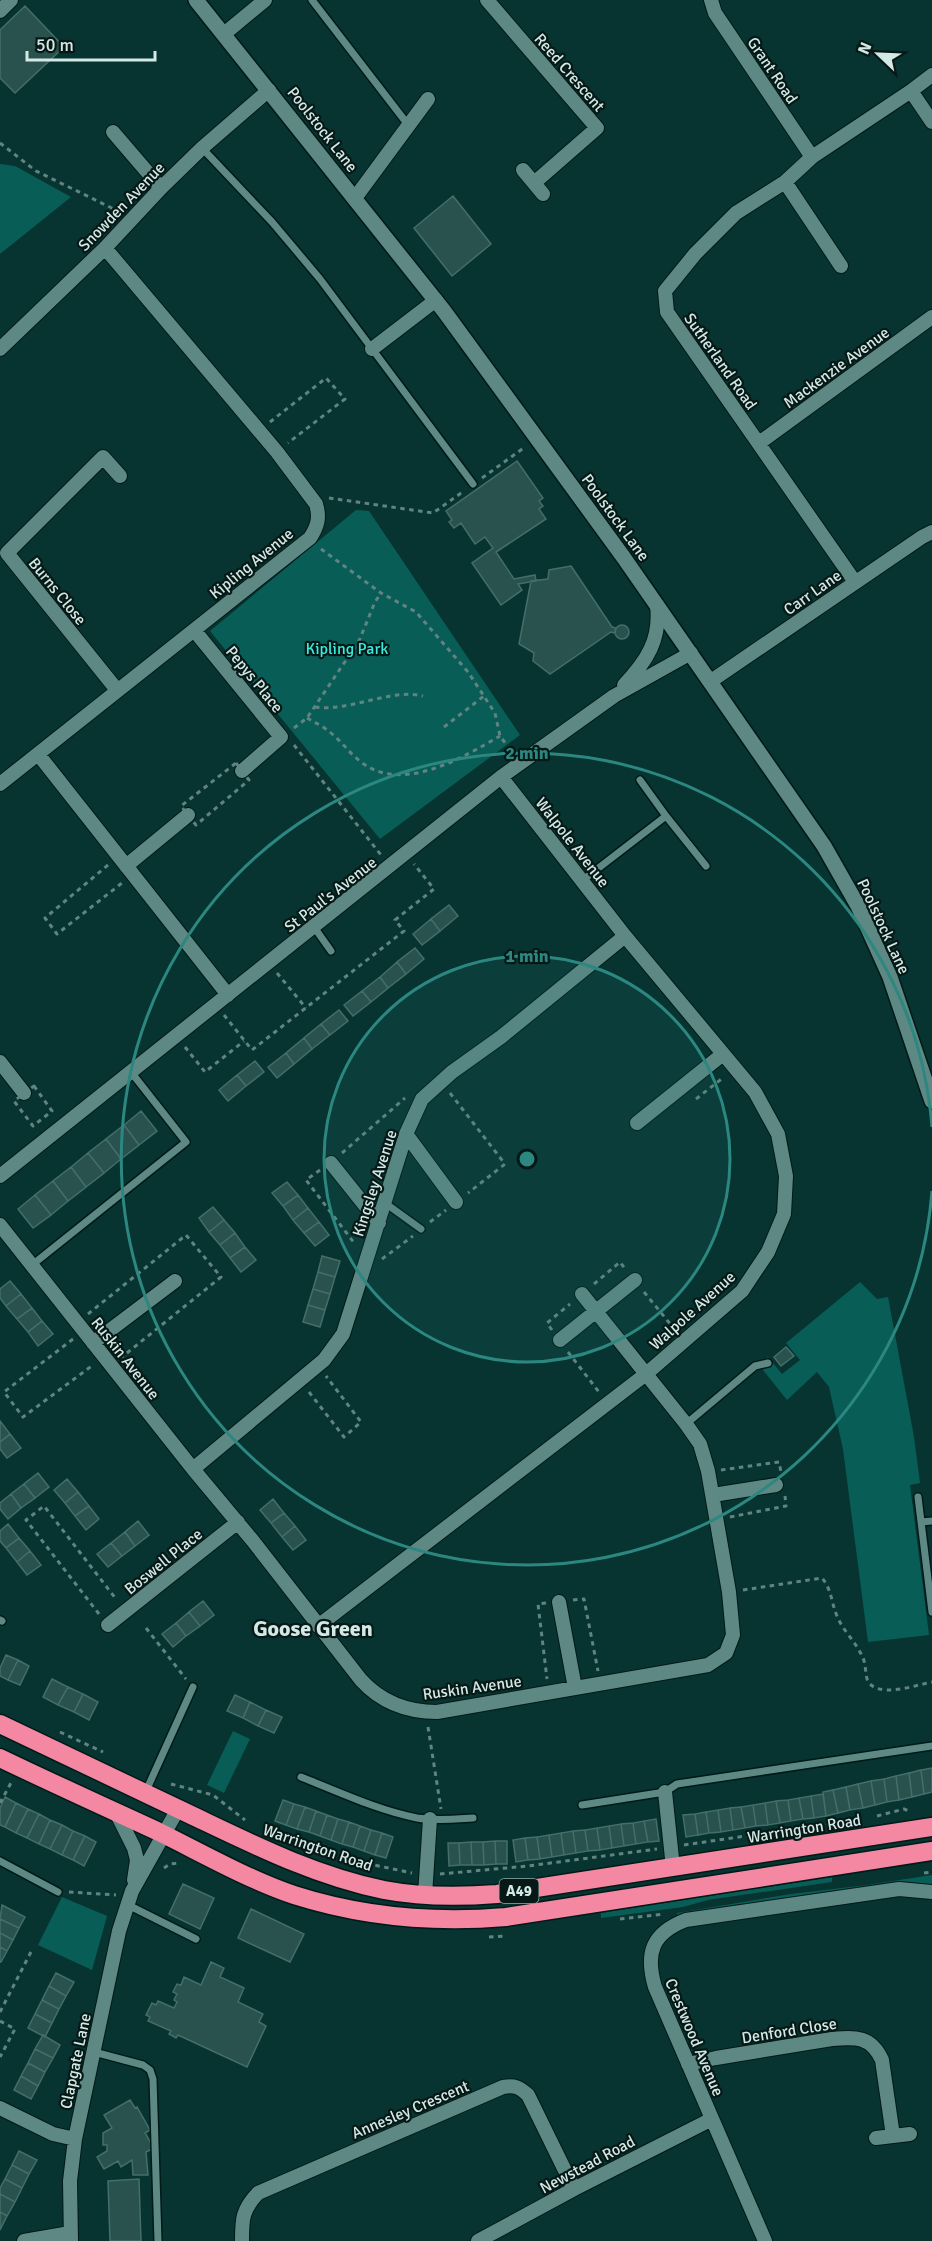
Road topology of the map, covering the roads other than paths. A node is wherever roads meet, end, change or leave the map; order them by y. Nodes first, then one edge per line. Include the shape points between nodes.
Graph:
1 (11, 0) edge
2 (196, 0) edge
3 (265, 0) edge
4 (312, 0) edge
5 (487, 0) edge
6 (711, 0) edge
7 (0, 11) edge
8 (224, 34) junction
9 (932, 75) edge
10 (269, 90) junction
11 (911, 91) junction
12 (428, 99) dead end
13 (932, 122) edge
14 (409, 126) junction
15 (113, 132) dead end
16 (202, 148) junction
17 (812, 157) junction
18 (523, 170) dead end
19 (785, 183) junction
20 (161, 188) junction
21 (355, 198) junction
22 (105, 248) junction
23 (841, 266) dead end
24 (436, 300) junction
25 (932, 317) edge
26 (372, 349) junction
27 (0, 350) edge
28 (759, 443) junction
29 (120, 476) dead end
30 (473, 484) road end
31 (932, 532) edge
32 (855, 582) junction
33 (657, 605) junction
34 (194, 630) junction
35 (691, 653) junction
36 (711, 681) junction
37 (117, 690) junction
38 (614, 696) junction
39 (38, 754) junction
40 (243, 771) road end
41 (501, 777) junction
42 (640, 780) dead end
43 (0, 784) edge
44 (188, 815) road end
45 (666, 816) junction
46 (126, 866) junction
47 (706, 866) dead end
48 (583, 880) junction
49 (314, 927) junction
50 (625, 936) junction
51 (332, 951) dead end
52 (228, 995) junction
53 (723, 1054) junction
54 (0, 1062) edge
55 (131, 1072) junction
56 (24, 1093) dead end
57 (932, 1101) edge
58 (637, 1123) dead end
59 (406, 1134) junction
60 (331, 1163) dead end
61 (0, 1176) edge
62 (456, 1202) dead end
63 (385, 1203) junction
64 (379, 1222) junction
65 (0, 1225) edge
66 (421, 1229) dead end
67 (32, 1265) junction
68 (635, 1280) dead end
69 (175, 1281) dead end
70 (582, 1294) dead end
71 (596, 1312) junction
72 (560, 1340) dead end
73 (93, 1343) junction
74 (768, 1363) dead end
75 (646, 1374) junction
76 (686, 1425) junction
77 (193, 1469) junction
78 (776, 1485) dead end
79 (712, 1495) junction
80 (918, 1497) dead end
81 (932, 1521) edge
82 (238, 1522) junction
83 (921, 1522) junction
84 (559, 1602) dead end
85 (932, 1612) edge
86 (108, 1625) road end
87 (318, 1626) junction
88 (193, 1687) road end
89 (574, 1689) junction
90 (0, 1724) edge
91 (932, 1746) edge
92 (3, 1766) edge
93 (301, 1778) dead end
94 (665, 1792) junction
95 (145, 1794) junction
96 (582, 1805) dead end
97 (178, 1809) junction
98 (116, 1812) junction
99 (473, 1818) dead end
100 (436, 1819) junction
101 (932, 1827) edge
102 (163, 1834) junction
103 (932, 1851) edge
104 (0, 1861) edge
105 (673, 1868) junction
106 (58, 1892) road end
107 (932, 1892) edge
108 (124, 1895) junction
109 (425, 1895) junction
110 (196, 1939) dead end
111 (94, 2052) junction
112 (688, 2064) junction
113 (0, 2108) edge
114 (712, 2119) junction
115 (910, 2134) dead end
116 (892, 2136) junction
117 (876, 2138) dead end
118 (75, 2139) junction
119 (574, 2188) junction
120 (70, 2237) edge
121 (24, 2241) edge
122 (158, 2241) edge
123 (242, 2241) edge
124 (478, 2241) edge
125 (765, 2241) edge

1 - 7 street
2 - 8 main road, Poolstock Lane
3 - 8 street
4 - 14 lane
5 - 18 street, Reed Crescent via 597,128 539,189
6 - 17 street, Grant Road via 715,13
8 - 10 main road, Poolstock Lane
9 - 11 street, Sutherland Road
10 - 16 street, Snowden Avenue
10 - 21 main road, Poolstock Lane
11 - 13 street
11 - 17 street, Sutherland Road
12 - 14 street
14 - 21 street
15 - 20 street
16 - 20 street, Snowden Avenue
16 - 26 lane via 272,222
17 - 19 street, Sutherland Road
19 - 23 street
19 - 28 street, Sutherland Road via 736,213 694,254 665,291 667,312
20 - 22 street, Snowden Avenue
21 - 24 main road, Poolstock Lane
22 - 27 street, Snowden Avenue
22 - 34 street, Kipling Avenue via 277,452 319,513 310,538
24 - 26 street
24 - 33 main road, Poolstock Lane
25 - 28 street, Mackenzie Avenue
26 - 30 lane
28 - 32 street, Sutherland Road
29 - 37 street, Burns Close via 103,457 7,553
31 - 32 street, Carr Lane
32 - 36 street, Carr Lane
33 - 35 main road, Poolstock Lane
33 - 38 street via 655,642 641,668
34 - 37 street, Kipling Avenue
34 - 40 street, Pepys Place via 281,737
35 - 36 main road, Poolstock Lane
35 - 38 street, St Paul's Avenue
36 - 57 main road, Poolstock Lane via 824,846 858,906 890,977
37 - 39 street, Kipling Avenue
38 - 41 street, St Paul's Avenue
39 - 43 street, Kipling Avenue
39 - 46 street
41 - 48 street, Walpole Avenue
41 - 49 street, St Paul's Avenue
42 - 45 lane
44 - 46 street
45 - 47 lane
45 - 48 lane
46 - 52 street
48 - 50 street, Walpole Avenue
49 - 51 lane
49 - 52 street, St Paul's Avenue
50 - 53 street, Walpole Avenue
50 - 59 street, Kingsley Avenue via 422,1099
52 - 55 street, St Paul's Avenue
53 - 58 street
53 - 75 street, Walpole Avenue via 755,1092 778,1134 786,1176 784,1214 768,1252 742,1291
54 - 56 street
55 - 61 street, St Paul's Avenue
55 - 67 lane via 186,1142
59 - 62 street
59 - 63 street, Kingsley Avenue
60 - 64 street
63 - 64 street, Kingsley Avenue
63 - 66 lane
64 - 77 street, Kingsley Avenue via 343,1334 324,1360
65 - 67 street, Ruskin Avenue
67 - 73 street, Ruskin Avenue
68 - 71 street
69 - 73 street
70 - 71 street, Ruskin Avenue
71 - 72 street
71 - 75 street, Ruskin Avenue
73 - 77 street, Ruskin Avenue
74 - 76 lane via 755,1366
75 - 76 street, Ruskin Avenue
75 - 87 street, Walpole Avenue
76 - 79 street, Ruskin Avenue via 700,1444
77 - 82 street, Ruskin Avenue
78 - 79 street
79 - 89 street, Ruskin Avenue via 733,1635 726,1653 708,1665
80 - 83 lane
81 - 83 lane
82 - 86 street, Boswell Place
82 - 87 street, Ruskin Avenue
83 - 85 lane
84 - 89 street
87 - 89 street, Ruskin Avenue via 377,1696 403,1708 426,1712
88 - 95 lane
90 - 95 highway, Warrington Road / A49
91 - 94 lane via 677,1784
92 - 98 highway, A49
93 - 100 lane via 417,1818
94 - 96 lane
94 - 105 street
95 - 97 highway, Warrington Road / A49
97 - 102 street, Clapgate Lane
97 - 109 highway, Warrington Road / A49 via 279,1857 383,1890
98 - 102 highway, A49
98 - 108 street, Clapgate Lane via 137,1860
99 - 100 lane
100 - 109 street
101 - 105 highway, Warrington Road / A49
102 - 103 highway, A49 via 293,1894 327,1904 426,1920 506,1917
102 - 108 street, Clapgate Lane
104 - 106 lane
105 - 109 highway, Warrington Road / A49 via 497,1894
107 - 112 street, Crestwood Avenue via 899,1889 686,1920 664,1930 651,1951 651,1975
108 - 110 lane
108 - 111 street, Clapgate Lane
111 - 118 street, Clapgate Lane
111 - 122 lane via 150,2070
112 - 114 street, Crestwood Avenue
112 - 116 street, Denford Close via 832,2039 863,2039 878,2050 882,2060
113 - 118 street
114 - 119 street, Newstead Road
114 - 125 street, Crestwood Avenue
115 - 116 street
116 - 117 street
118 - 120 street, Clapgate Lane
119 - 123 street, Annesley Crescent via 528,2095 512,2085 258,2193 247,2204 242,2219
119 - 124 street, Newstead Road
120 - 121 street

